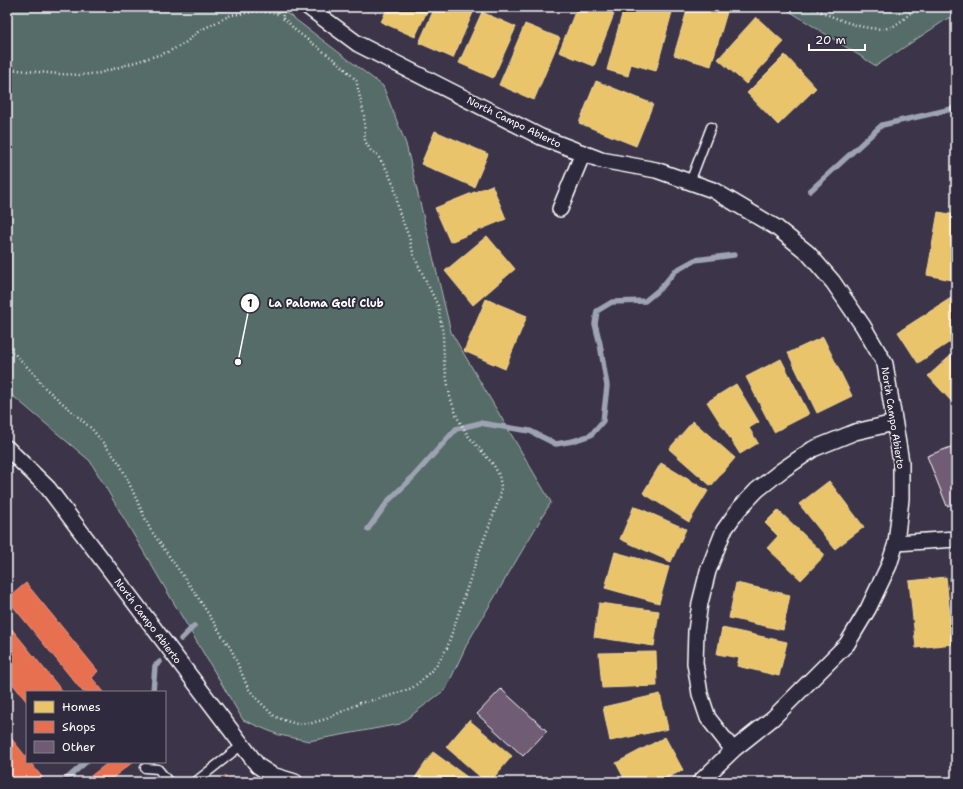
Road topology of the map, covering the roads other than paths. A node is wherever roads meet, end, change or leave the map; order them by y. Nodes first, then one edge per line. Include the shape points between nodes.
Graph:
1 (308, 7) edge
2 (710, 127) dead end
3 (583, 154) junction
4 (690, 182) junction
5 (560, 209) dead end
6 (894, 423) junction
7 (7, 448) edge
8 (956, 539) edge
9 (896, 543) junction
10 (242, 745) junction
11 (733, 750) junction
12 (258, 766) junction
13 (145, 768) dead end
14 (169, 782) edge
15 (195, 782) edge
16 (266, 782) edge
17 (274, 782) edge
18 (295, 782) edge
19 (700, 782) edge

1 - 3 street, North Campo Abierto via 358,44 542,137
2 - 4 lane
3 - 4 street, North Campo Abierto via 601,160 656,170
3 - 5 street
4 - 6 street, North Campo Abierto via 713,190 777,228 808,253 833,282 885,364
6 - 9 street, North Campo Abierto via 901,462 901,499
6 - 11 street via 855,432 814,449 757,490 724,530 708,571 700,603 695,663 700,694 708,718
7 - 10 street, North Campo Abierto via 48,488
8 - 9 street
9 - 11 street, North Campo Abierto via 889,565 868,609 847,644 773,718
10 - 12 street, North Campo Abierto
10 - 15 lane
11 - 19 street, North Campo Abierto
12 - 16 street
12 - 17 street
12 - 18 street, North Campo Abierto via 272,775
13 - 14 lane via 158,769

